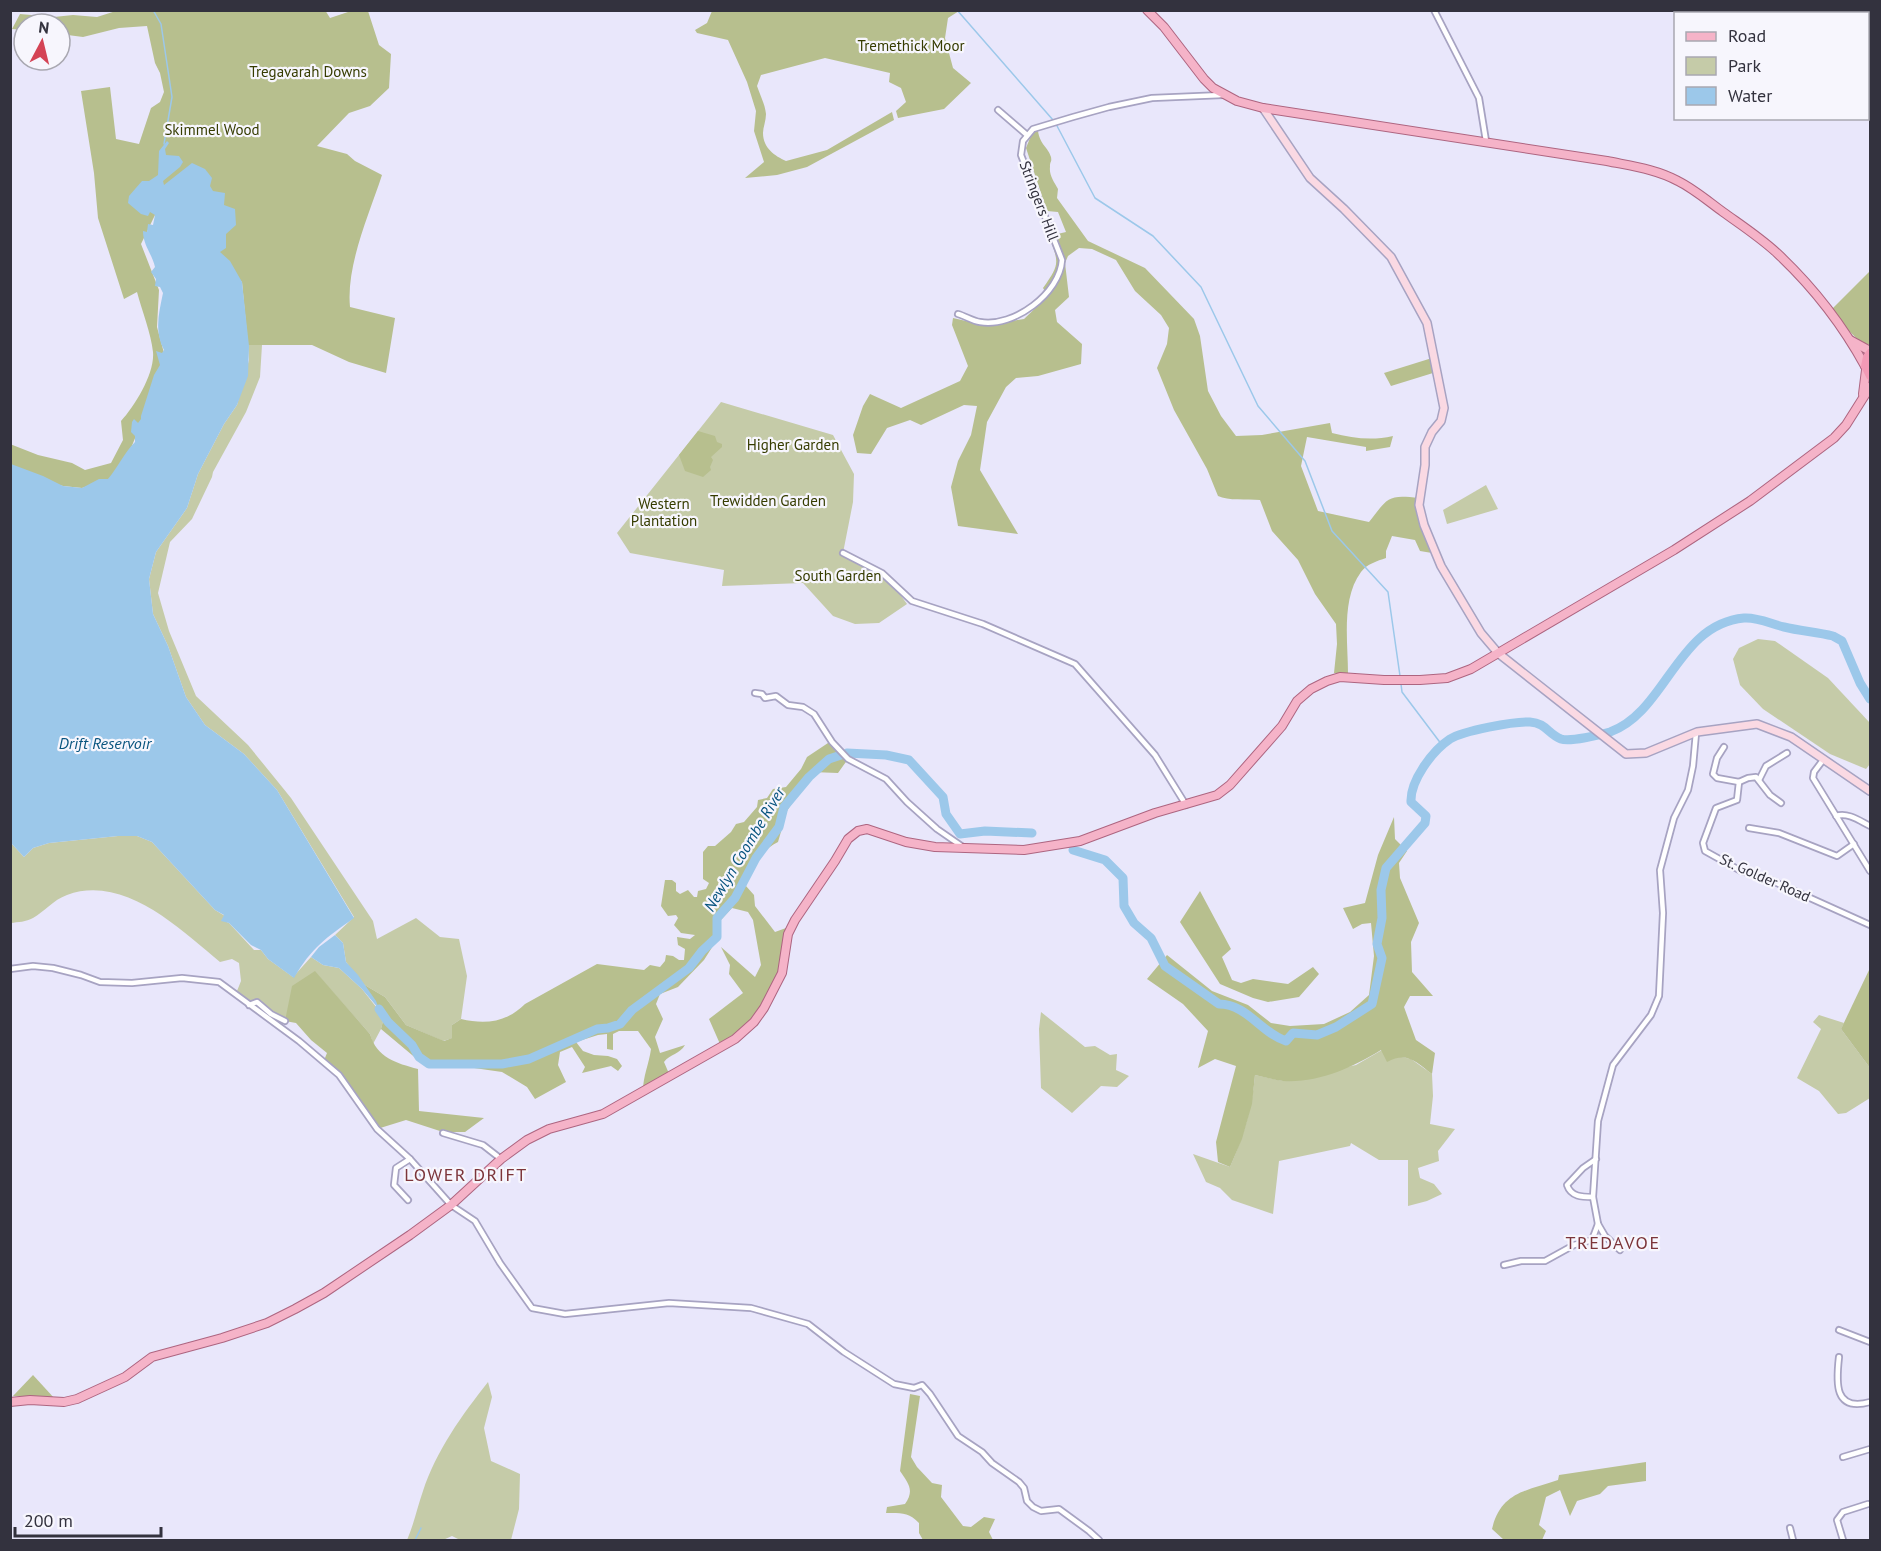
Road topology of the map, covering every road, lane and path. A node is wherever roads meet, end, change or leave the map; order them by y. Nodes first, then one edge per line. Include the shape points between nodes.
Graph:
1 (1147, 10) edge
2 (1434, 10) edge
3 (1223, 94) junction
4 (1263, 108) junction
5 (998, 110) dead end
6 (1028, 135) junction
7 (1486, 141) junction
8 (958, 314) dead end
9 (1849, 339) junction
10 (1870, 352) edge
11 (1867, 370) edge
12 (1870, 387) edge
13 (1862, 398) junction
14 (843, 553) dead end
15 (1498, 653) junction
16 (755, 693) dead end
17 (1696, 732) junction
18 (1724, 747) dead end
19 (1787, 753) dead end
20 (1823, 760) junction
21 (1759, 780) junction
22 (1739, 782) junction
23 (1870, 791) edge
24 (1780, 803) dead end
25 (1186, 805) junction
26 (1836, 816) junction
27 (1870, 826) edge
28 (1749, 828) dead end
29 (1854, 844) junction
30 (963, 847) junction
31 (1870, 871) edge
32 (1870, 925) edge
33 (10, 969) edge
34 (249, 1005) junction
35 (285, 1021) dead end
36 (443, 1133) dead end
37 (410, 1159) junction
38 (501, 1159) junction
39 (1596, 1159) junction
40 (1593, 1197) junction
41 (408, 1200) dead end
42 (451, 1205) junction
43 (1598, 1224) junction
44 (1605, 1236) junction
45 (1592, 1240) junction
46 (1620, 1250) dead end
47 (1504, 1264) dead end
48 (1839, 1330) dead end
49 (1870, 1342) edge
50 (1839, 1357) dead end
51 (10, 1402) edge
52 (1870, 1402) edge
53 (1870, 1449) edge
54 (1843, 1457) dead end
55 (1868, 1504) dead end
56 (1790, 1528) dead end
57 (1099, 1540) edge
58 (1793, 1540) edge
59 (1843, 1540) edge

1 - 3 main road via 1204,79
2 - 7 street via 1479,98
3 - 4 main road
3 - 6 street via 1152,98 1109,107 1033,129
4 - 7 main road
4 - 15 main road via 1310,178 1391,257 1427,323 1444,408 1442,421 1425,447 1419,505 1441,566 1481,633
5 - 6 street
6 - 8 street, Stringers Hill via 1021,155 1062,260 1061,272 1027,312 1015,318 980,322
7 - 9 main road via 1607,161 1677,180 1777,253 1807,284
9 - 10 main road
9 - 11 main road
10 - 11 highway
11 - 13 main road
12 - 13 main road
13 - 15 main road via 1834,438 1750,501
14 - 25 street via 882,573 912,601 984,624 1075,664 1155,755
15 - 17 main road via 1626,754 1647,753
15 - 25 main road via 1447,678 1340,676 1311,688 1230,785 1217,795
16 - 30 street via 765,698 776,696 814,714 848,759 886,779 937,829
17 - 20 main road via 1757,724 1791,737
17 - 39 street via 1688,790 1674,818 1660,870 1663,913 1659,996 1651,1015 1613,1065 1598,1121
18 - 22 street via 1713,774
19 - 21 street via 1766,766
20 - 23 main road
20 - 26 street via 1813,778
21 - 22 street via 1756,777
21 - 24 street
22 - 32 street, St. Golder Road via 1737,800 1716,808 1703,843 1705,851 1741,871 1768,879
25 - 30 main road via 1070,844 1024,850
26 - 27 street via 1851,816
26 - 29 street
28 - 29 street via 1779,833 1837,856
29 - 31 street
30 - 38 main road via 935,847 867,829 858,831 848,839 795,920 788,934 782,973 754,1022 735,1039 620,1106 549,1129
33 - 34 street via 33,966 100,982 182,978 219,982
34 - 35 street via 256,1002
34 - 37 street via 339,1075 377,1129
36 - 38 street via 483,1144
37 - 41 street via 396,1168 394,1185
37 - 42 street
38 - 42 main road
39 - 40 street
39 - 40 street via 1567,1185 1574,1195
40 - 43 street
42 - 51 main road via 324,1293 267,1323 152,1357 125,1377 77,1399
42 - 57 street via 475,1221 500,1263 536,1310 565,1314 669,1303 725,1305 808,1324 894,1384 914,1388 922,1385 958,1436 1019,1482 1033,1507 1041,1511 1059,1509
43 - 44 street
43 - 45 street
44 - 45 street
44 - 46 street
45 - 47 street via 1545,1261
48 - 49 street
50 - 52 street via 1838,1387 1842,1398 1847,1404
53 - 54 street
55 - 59 street via 1843,1512 1837,1520
56 - 58 street

